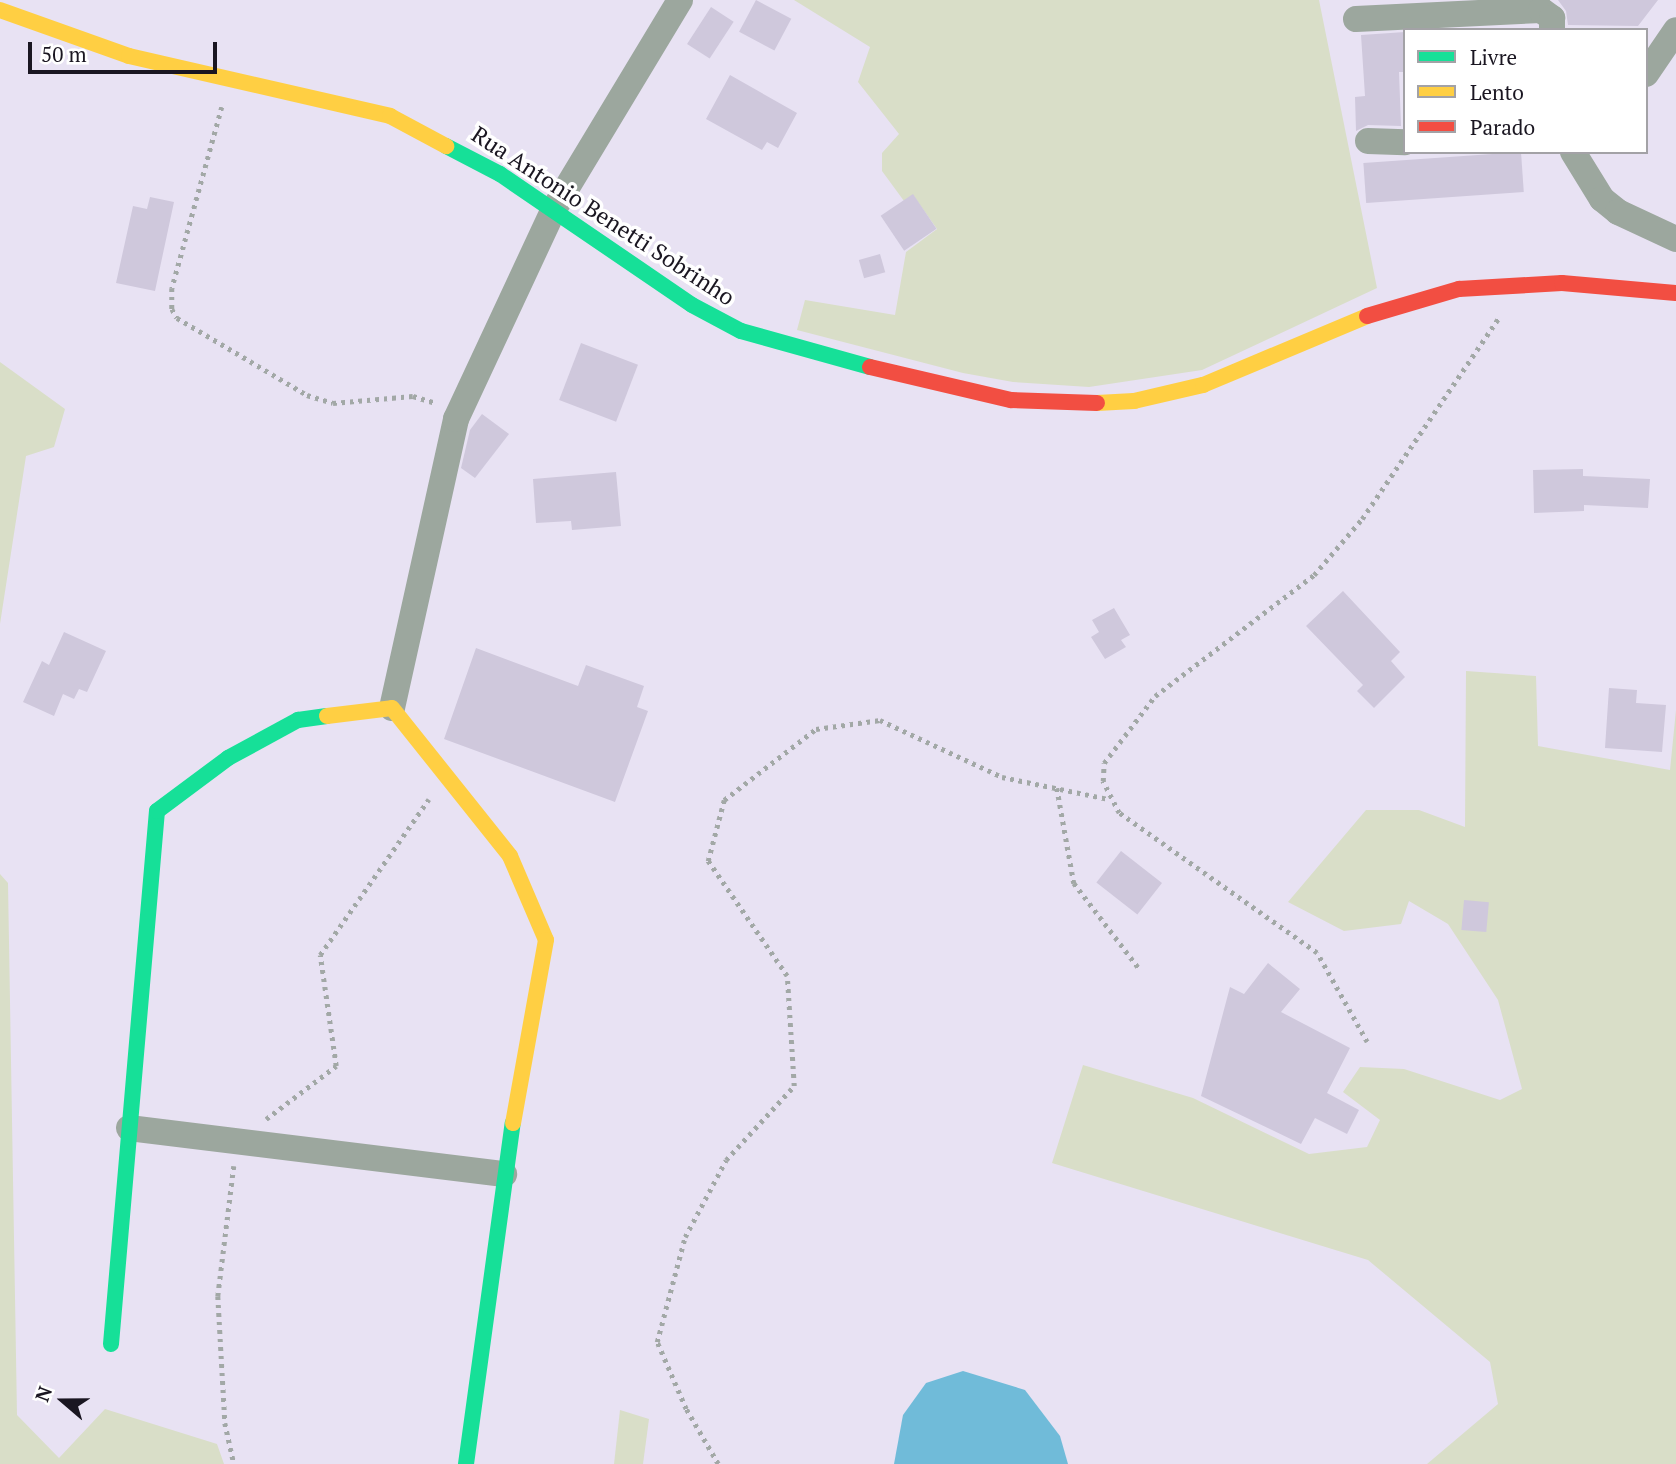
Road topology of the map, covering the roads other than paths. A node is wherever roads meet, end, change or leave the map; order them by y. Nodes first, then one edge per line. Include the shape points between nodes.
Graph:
1 (680, 0) edge
2 (0, 10) edge
3 (1356, 19) dead end
4 (1552, 28) edge
5 (1676, 30) edge
6 (1648, 71) edge
7 (1368, 141) dead end
8 (1403, 142) edge
9 (1580, 156) edge
10 (554, 209) junction
11 (1676, 239) edge
12 (1676, 293) edge
13 (392, 708) junction
14 (129, 1128) junction
15 (504, 1174) junction
16 (111, 1344) dead end
17 (466, 1464) edge

1 - 10 street
2 - 10 main road, Rua Antonio Benetti Sobrinho via 129,56 232,76 390,116 445,142
3 - 4 street via 1541,10 1552,18
5 - 6 street
7 - 8 street
9 - 11 street via 1591,186 1618,212
10 - 12 main road, Rua Antonio Benetti Sobrinho via 692,305 741,331 960,391 1069,405 1134,401 1203,385 1376,312 1459,289 1509,283
10 - 13 street via 456,419
13 - 14 main road via 298,720 228,758 157,811
13 - 15 main road via 510,856 546,940
14 - 15 street
14 - 16 main road
15 - 17 main road

